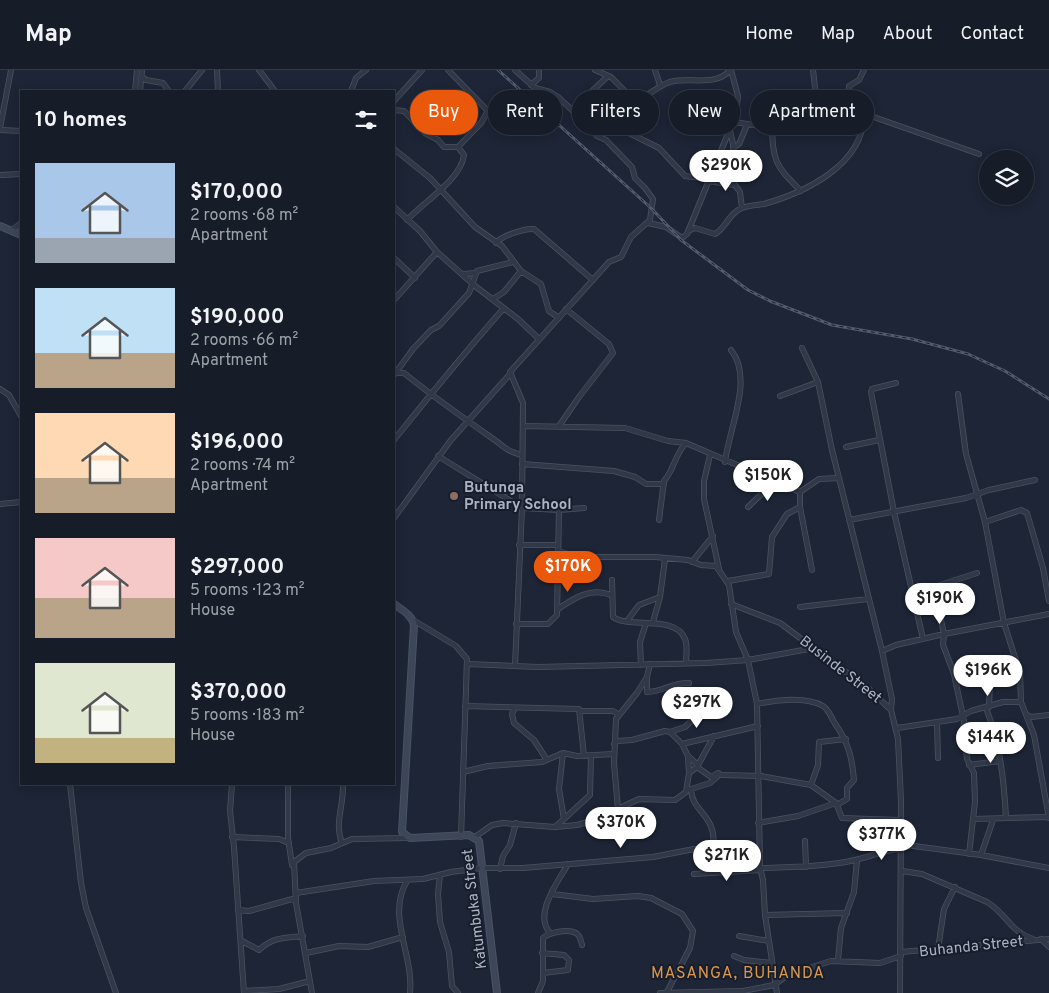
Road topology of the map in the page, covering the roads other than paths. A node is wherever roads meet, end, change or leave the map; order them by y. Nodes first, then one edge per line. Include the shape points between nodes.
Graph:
1 (11, 70) edge
2 (137, 70) edge
3 (142, 70) edge
4 (202, 70) edge
5 (217, 70) edge
6 (259, 70) edge
7 (366, 70) edge
8 (422, 70) edge
9 (448, 70) edge
10 (515, 70) edge
11 (533, 70) edge
12 (539, 70) edge
13 (595, 70) edge
14 (655, 70) edge
15 (731, 70) edge
16 (813, 70) edge
17 (864, 70) edge
18 (608, 76) junction
19 (142, 77) junction
20 (531, 85) junction
21 (660, 85) junction
22 (136, 90) edge
23 (140, 90) edge
24 (168, 90) edge
25 (186, 90) edge
26 (218, 90) edge
27 (274, 90) edge
28 (351, 90) edge
29 (593, 90) edge
30 (626, 90) edge
31 (653, 90) edge
32 (736, 90) edge
33 (815, 90) edge
34 (849, 90) edge
35 (395, 100) edge
36 (395, 110) edge
37 (572, 110) edge
38 (874, 118) edge
39 (740, 123) edge
40 (747, 125) junction
41 (750, 125) edge
42 (0, 129) edge
43 (20, 131) edge
44 (598, 135) edge
45 (636, 135) edge
46 (728, 135) edge
47 (731, 135) edge
48 (772, 135) edge
49 (860, 135) edge
50 (458, 147) junction
51 (733, 148) junction
52 (395, 150) edge
53 (979, 154) edge
54 (20, 174) edge
55 (0, 175) edge
56 (708, 180) junction
57 (734, 185) junction
58 (440, 191) junction
59 (800, 191) junction
60 (395, 208) edge
61 (742, 208) junction
62 (408, 220) junction
63 (648, 223) junction
64 (20, 224) edge
65 (0, 226) edge
66 (11, 231) junction
67 (688, 231) junction
68 (20, 235) edge
69 (496, 242) junction
70 (437, 252) junction
71 (395, 259) edge
72 (512, 262) junction
73 (521, 271) junction
74 (476, 272) junction
75 (463, 274) junction
76 (415, 278) junction
77 (594, 280) junction
78 (472, 284) junction
79 (395, 299) edge
80 (493, 299) junction
81 (504, 308) junction
82 (566, 309) junction
83 (559, 318) junction
84 (539, 339) junction
85 (802, 348) dead end
86 (731, 350) dead end
87 (395, 372) edge
88 (395, 373) edge
89 (510, 374) junction
90 (818, 382) junction
91 (896, 383) dead end
92 (0, 389) edge
93 (432, 393) junction
94 (958, 394) dead end
95 (780, 396) dead end
96 (20, 414) edge
97 (467, 421) junction
98 (523, 426) junction
99 (560, 426) junction
100 (395, 439) edge
101 (879, 440) junction
102 (686, 443) junction
103 (846, 447) dead end
104 (522, 455) junction
105 (710, 455) junction
106 (438, 456) junction
107 (725, 462) junction
108 (522, 464) junction
109 (839, 478) junction
110 (1035, 480) dead end
111 (774, 482) junction
112 (664, 484) junction
113 (800, 492) junction
114 (978, 494) junction
115 (20, 502) edge
116 (0, 504) edge
117 (748, 507) dead end
118 (800, 507) junction
119 (522, 508) junction
120 (584, 508) dead end
121 (560, 510) junction
122 (894, 512) junction
123 (395, 517) edge
124 (659, 520) dead end
125 (849, 520) junction
126 (985, 522) junction
127 (714, 536) junction
128 (519, 545) junction
129 (558, 546) junction
130 (558, 551) junction
131 (665, 559) junction
132 (692, 562) junction
133 (719, 569) junction
134 (812, 570) dead end
135 (977, 573) dead end
136 (612, 580) dead end
137 (728, 581) junction
138 (611, 595) junction
139 (660, 597) junction
140 (868, 599) junction
141 (1049, 602) edge
142 (732, 604) junction
143 (395, 605) edge
144 (800, 607) dead end
145 (558, 608) junction
146 (1049, 614) edge
147 (413, 620) junction
148 (627, 622) junction
149 (653, 622) junction
150 (646, 623) junction
151 (1004, 623) junction
152 (516, 624) junction
153 (944, 634) junction
154 (922, 639) junction
155 (814, 648) junction
156 (882, 651) junction
157 (748, 660) junction
158 (686, 663) junction
159 (468, 664) junction
160 (650, 664) junction
161 (641, 665) junction
162 (515, 666) junction
163 (1020, 673) junction
164 (647, 677) junction
165 (689, 684) dead end
166 (1021, 702) junction
167 (758, 704) junction
168 (465, 706) junction
169 (707, 706) dead end
170 (988, 707) junction
171 (515, 708) junction
172 (891, 710) junction
173 (580, 711) junction
174 (618, 714) junction
175 (1026, 714) junction
176 (1049, 715) edge
177 (963, 716) junction
178 (1033, 717) junction
179 (937, 723) junction
180 (1032, 725) junction
181 (758, 726) junction
182 (896, 728) junction
183 (670, 732) junction
184 (714, 736) junction
185 (846, 739) junction
186 (614, 744) junction
187 (682, 744) junction
188 (564, 754) junction
189 (614, 754) junction
190 (584, 756) junction
191 (591, 756) junction
192 (688, 756) junction
193 (938, 758) dead end
194 (547, 760) junction
195 (1000, 761) junction
196 (969, 765) junction
197 (697, 766) junction
198 (463, 772) junction
199 (689, 773) junction
200 (721, 775) junction
201 (758, 776) junction
202 (70, 785) edge
203 (232, 785) edge
204 (288, 785) edge
205 (343, 785) edge
206 (811, 785) junction
207 (689, 790) junction
208 (837, 804) junction
209 (618, 809) junction
210 (1006, 818) junction
211 (1049, 818) edge
212 (564, 819) junction
213 (973, 819) junction
214 (899, 820) junction
215 (992, 820) junction
216 (516, 823) junction
217 (758, 823) junction
218 (555, 827) junction
219 (232, 837) junction
220 (461, 837) junction
221 (475, 837) junction
222 (406, 838) junction
223 (805, 841) dead end
224 (289, 843) junction
225 (342, 843) junction
226 (900, 847) junction
227 (713, 850) junction
228 (760, 851) junction
229 (969, 854) junction
230 (981, 855) junction
231 (857, 860) junction
232 (568, 864) junction
233 (292, 866) junction
234 (806, 867) junction
235 (481, 868) junction
236 (1049, 868) edge
237 (500, 869) junction
238 (760, 869) junction
239 (902, 871) junction
240 (694, 874) dead end
241 (440, 875) junction
242 (407, 880) junction
243 (955, 887) junction
244 (552, 894) junction
245 (296, 896) junction
246 (238, 910) junction
247 (847, 913) junction
248 (765, 915) junction
249 (1016, 932) junction
250 (550, 933) junction
251 (303, 936) junction
252 (739, 936) dead end
253 (403, 937) junction
254 (1033, 939) junction
255 (1040, 939) junction
256 (1049, 939) edge
257 (242, 941) junction
258 (769, 941) junction
259 (1018, 941) junction
260 (582, 945) dead end
261 (1049, 947) edge
262 (938, 949) junction
263 (306, 953) junction
264 (542, 953) junction
265 (901, 954) junction
266 (734, 956) dead end
267 (838, 960) junction
268 (772, 963) junction
269 (544, 973) junction
270 (310, 982) junction
271 (774, 985) junction
272 (244, 992) edge
273 (667, 992) edge
274 (675, 992) edge
275 (743, 992) edge
276 (116, 993) edge
277 (312, 993) edge
278 (410, 993) edge
279 (458, 993) edge
280 (497, 993) edge
281 (538, 993) edge
282 (660, 993) edge
283 (777, 993) edge
284 (900, 993) edge

1 - 42 street
2 - 22 street
3 - 19 street
4 - 25 street
5 - 26 street
6 - 27 street
7 - 28 street via 356,78
8 - 35 street
9 - 50 street via 488,111
10 - 20 street
11 - 12 street
12 - 20 street via 539,78
13 - 18 street
14 - 21 street
15 - 21 street via 718,78 677,80
15 - 32 street
16 - 33 street
17 - 34 street
18 - 29 street
18 - 30 street
19 - 23 street
19 - 24 street via 163,83
20 - 37 street via 550,92
21 - 31 street
36 - 50 street via 404,111 425,133 444,146
38 - 53 street
39 - 40 street
40 - 41 street
40 - 51 street via 739,144
42 - 43 street
44 - 63 street via 631,166 634,178 651,194 652,215
45 - 56 street via 662,150 685,176
46 - 56 street
47 - 51 street
48 - 59 street via 775,161
49 - 59 street via 846,159 822,179
50 - 58 street via 463,152 463,160
51 - 57 street
52 - 58 street via 430,178
54 - 55 street
56 - 57 street
56 - 67 street
57 - 61 street via 740,192
58 - 62 street via 416,209
58 - 69 street via 475,227
59 - 61 street
60 - 62 street
61 - 67 street via 717,233 709,234 695,228
62 - 70 street
63 - 67 street via 666,227 682,238
63 - 77 street via 631,237 621,256 609,262
64 - 66 street
65 - 66 main road
66 - 68 main road
69 - 72 street
69 - 77 street via 522,229 534,230
70 - 75 street
70 - 76 street
71 - 76 street
72 - 73 street
72 - 74 street
73 - 80 street via 504,292
73 - 83 street via 541,284 549,311
74 - 75 street
74 - 78 street
75 - 78 street
76 - 79 street
77 - 82 street
78 - 80 street
78 - 87 street via 470,293 412,349
80 - 81 street
81 - 84 street
81 - 93 street
82 - 83 street
82 - 99 street via 608,344 613,353
83 - 84 street
84 - 89 street
85 - 90 street
86 - 107 street via 738,360 741,379
88 - 93 street via 404,373
89 - 97 street
89 - 98 street via 523,398
90 - 95 street
90 - 109 street
91 - 101 street via 871,390
92 - 96 street via 9,395
93 - 97 street
93 - 100 street
94 - 114 street via 966,454
97 - 104 street via 504,449
97 - 106 street
98 - 99 street
98 - 104 street
99 - 102 street via 625,428
101 - 103 street
101 - 122 street
102 - 105 street
102 - 112 street
104 - 108 street
105 - 107 street
105 - 127 street via 704,489
106 - 119 street
106 - 123 street
107 - 111 street
108 - 112 street via 609,471 646,484
108 - 119 street
109 - 113 street via 819,479
109 - 125 street
110 - 114 street
111 - 113 street
111 - 117 street
112 - 124 street
113 - 118 street
114 - 122 street
114 - 126 street
115 - 116 street
118 - 134 street
118 - 137 street via 787,514 772,537 769,574
119 - 121 street
119 - 128 street
120 - 121 street
121 - 129 street
122 - 125 street
122 - 154 street
125 - 140 street
126 - 141 street via 1021,510 1027,513
126 - 151 street
127 - 132 street
127 - 133 street
128 - 129 street
128 - 152 street
129 - 130 street
130 - 131 street via 578,557
130 - 145 street
131 - 132 street
131 - 139 street
132 - 133 street
133 - 137 street
135 - 153 street via 934,587
136 - 138 street
137 - 142 street
138 - 145 street via 581,594
138 - 148 street via 613,617
139 - 148 street via 639,605
139 - 149 street
140 - 144 street
140 - 156 street
142 - 155 street, Businde Street via 780,623
142 - 157 street via 736,632
143 - 147 main road
145 - 152 street via 556,617 549,624
146 - 151 street
147 - 159 street via 460,649
147 - 222 main road via 410,719 401,828
148 - 150 street
149 - 150 street
149 - 158 street via 662,623 684,637
150 - 161 street via 640,642
151 - 153 street
151 - 163 street
152 - 162 street
153 - 154 street
153 - 177 street via 943,645 954,674
154 - 156 street
155 - 157 street
155 - 172 street, Businde Street via 878,696
156 - 172 street via 892,699
157 - 158 street
157 - 167 street
158 - 160 street
159 - 162 street
159 - 168 street
160 - 161 street
160 - 164 street
161 - 162 street
163 - 166 street
163 - 170 street via 990,682
164 - 165 street via 648,692 676,683
164 - 174 street
166 - 170 street via 1004,702
166 - 175 street
167 - 181 street
167 - 185 street via 783,700 821,705
168 - 171 street
168 - 198 street
169 - 183 street via 685,727
170 - 177 street
170 - 195 street
171 - 173 street
171 - 194 street via 512,714 514,723 534,740
172 - 182 street, Businde Street
173 - 174 street via 613,711
173 - 190 street
174 - 186 street
175 - 178 street
175 - 180 street
176 - 178 street
177 - 179 street
177 - 196 street via 962,738
178 - 180 street
179 - 182 street
179 - 193 street
180 - 211 street
181 - 184 street
181 - 201 street
182 - 214 street, Businde Street via 901,801
183 - 186 street via 617,740
183 - 187 street
184 - 187 street
184 - 197 street
185 - 206 street via 819,742 818,765
185 - 208 street via 854,780 847,788 847,799
186 - 189 street
187 - 192 street
188 - 190 street
188 - 194 street
188 - 212 street via 559,789
189 - 191 street
189 - 209 street
190 - 191 street
191 - 212 street via 591,794
192 - 197 street
192 - 199 street
194 - 198 street
195 - 196 street
195 - 210 street
196 - 213 street via 974,773 976,800
197 - 199 street
197 - 200 street via 711,777
198 - 220 street
199 - 207 street
200 - 201 street
200 - 207 street via 710,783
201 - 206 street
201 - 217 street
202 - 276 street via 86,908
203 - 219 street
204 - 224 street
205 - 225 street via 338,827
206 - 208 street
207 - 209 street via 675,800 639,799
207 - 227 street via 711,823
208 - 214 street via 842,818
208 - 217 street via 798,816
209 - 218 street via 586,823
210 - 211 street
210 - 215 street
212 - 218 street
213 - 215 street
213 - 229 street
214 - 226 street, Businde Street
215 - 230 street
216 - 218 street
216 - 221 street via 496,824
216 - 237 street
217 - 228 street
219 - 224 street via 279,839
219 - 246 street
220 - 221 main road, Katumbuka Street
220 - 222 main road, Katumbuka Street
221 - 235 main road, Katumbuka Street via 479,841
222 - 225 street via 358,838
223 - 234 street
224 - 233 street
225 - 233 street via 306,853
226 - 229 street
226 - 231 street
226 - 239 street, Businde Street
227 - 228 street
227 - 232 street via 690,849 653,857
228 - 238 street
229 - 230 street
230 - 236 street
231 - 234 street
231 - 247 street via 856,883
232 - 237 street
232 - 244 street
233 - 245 street
234 - 238 street
235 - 237 street
235 - 241 street
235 - 280 main road, Katumbuka Street
238 - 240 street
238 - 248 street via 764,880
239 - 243 street via 920,873
239 - 265 street, Businde Street
241 - 242 street
241 - 279 street via 441,934 449,952 452,986
242 - 245 street via 374,881
242 - 253 street via 398,902
243 - 249 street via 994,906
243 - 262 street via 944,909
244 - 250 street via 544,918
244 - 273 street via 593,899 644,897 682,914 693,932
245 - 246 street via 249,911
245 - 251 street
246 - 257 street
247 - 248 street
247 - 267 street via 841,928
248 - 258 street
249 - 254 street
249 - 259 street
250 - 260 street via 576,934
250 - 264 street via 543,938
251 - 257 street via 277,939 259,950
251 - 263 street
252 - 258 street
253 - 263 street via 368,947 333,947
253 - 278 street via 412,976
254 - 255 street, Buhanda Street
254 - 259 street, Buhanda Street
255 - 256 street, Buhanda Street
255 - 261 street, Buhanda Street
257 - 272 street
258 - 268 street
259 - 262 street, Buhanda Street
262 - 265 street, Buhanda Street
263 - 270 street
264 - 269 street
264 - 269 street via 570,960 568,970
265 - 267 street, Buhanda Street via 880,963
265 - 284 street, Businde Street
266 - 268 street
267 - 271 street via 788,975
268 - 271 street
269 - 281 street
270 - 272 street
270 - 277 street
271 - 275 street
271 - 283 street
273 - 274 street
273 - 282 street
274 - 275 street

